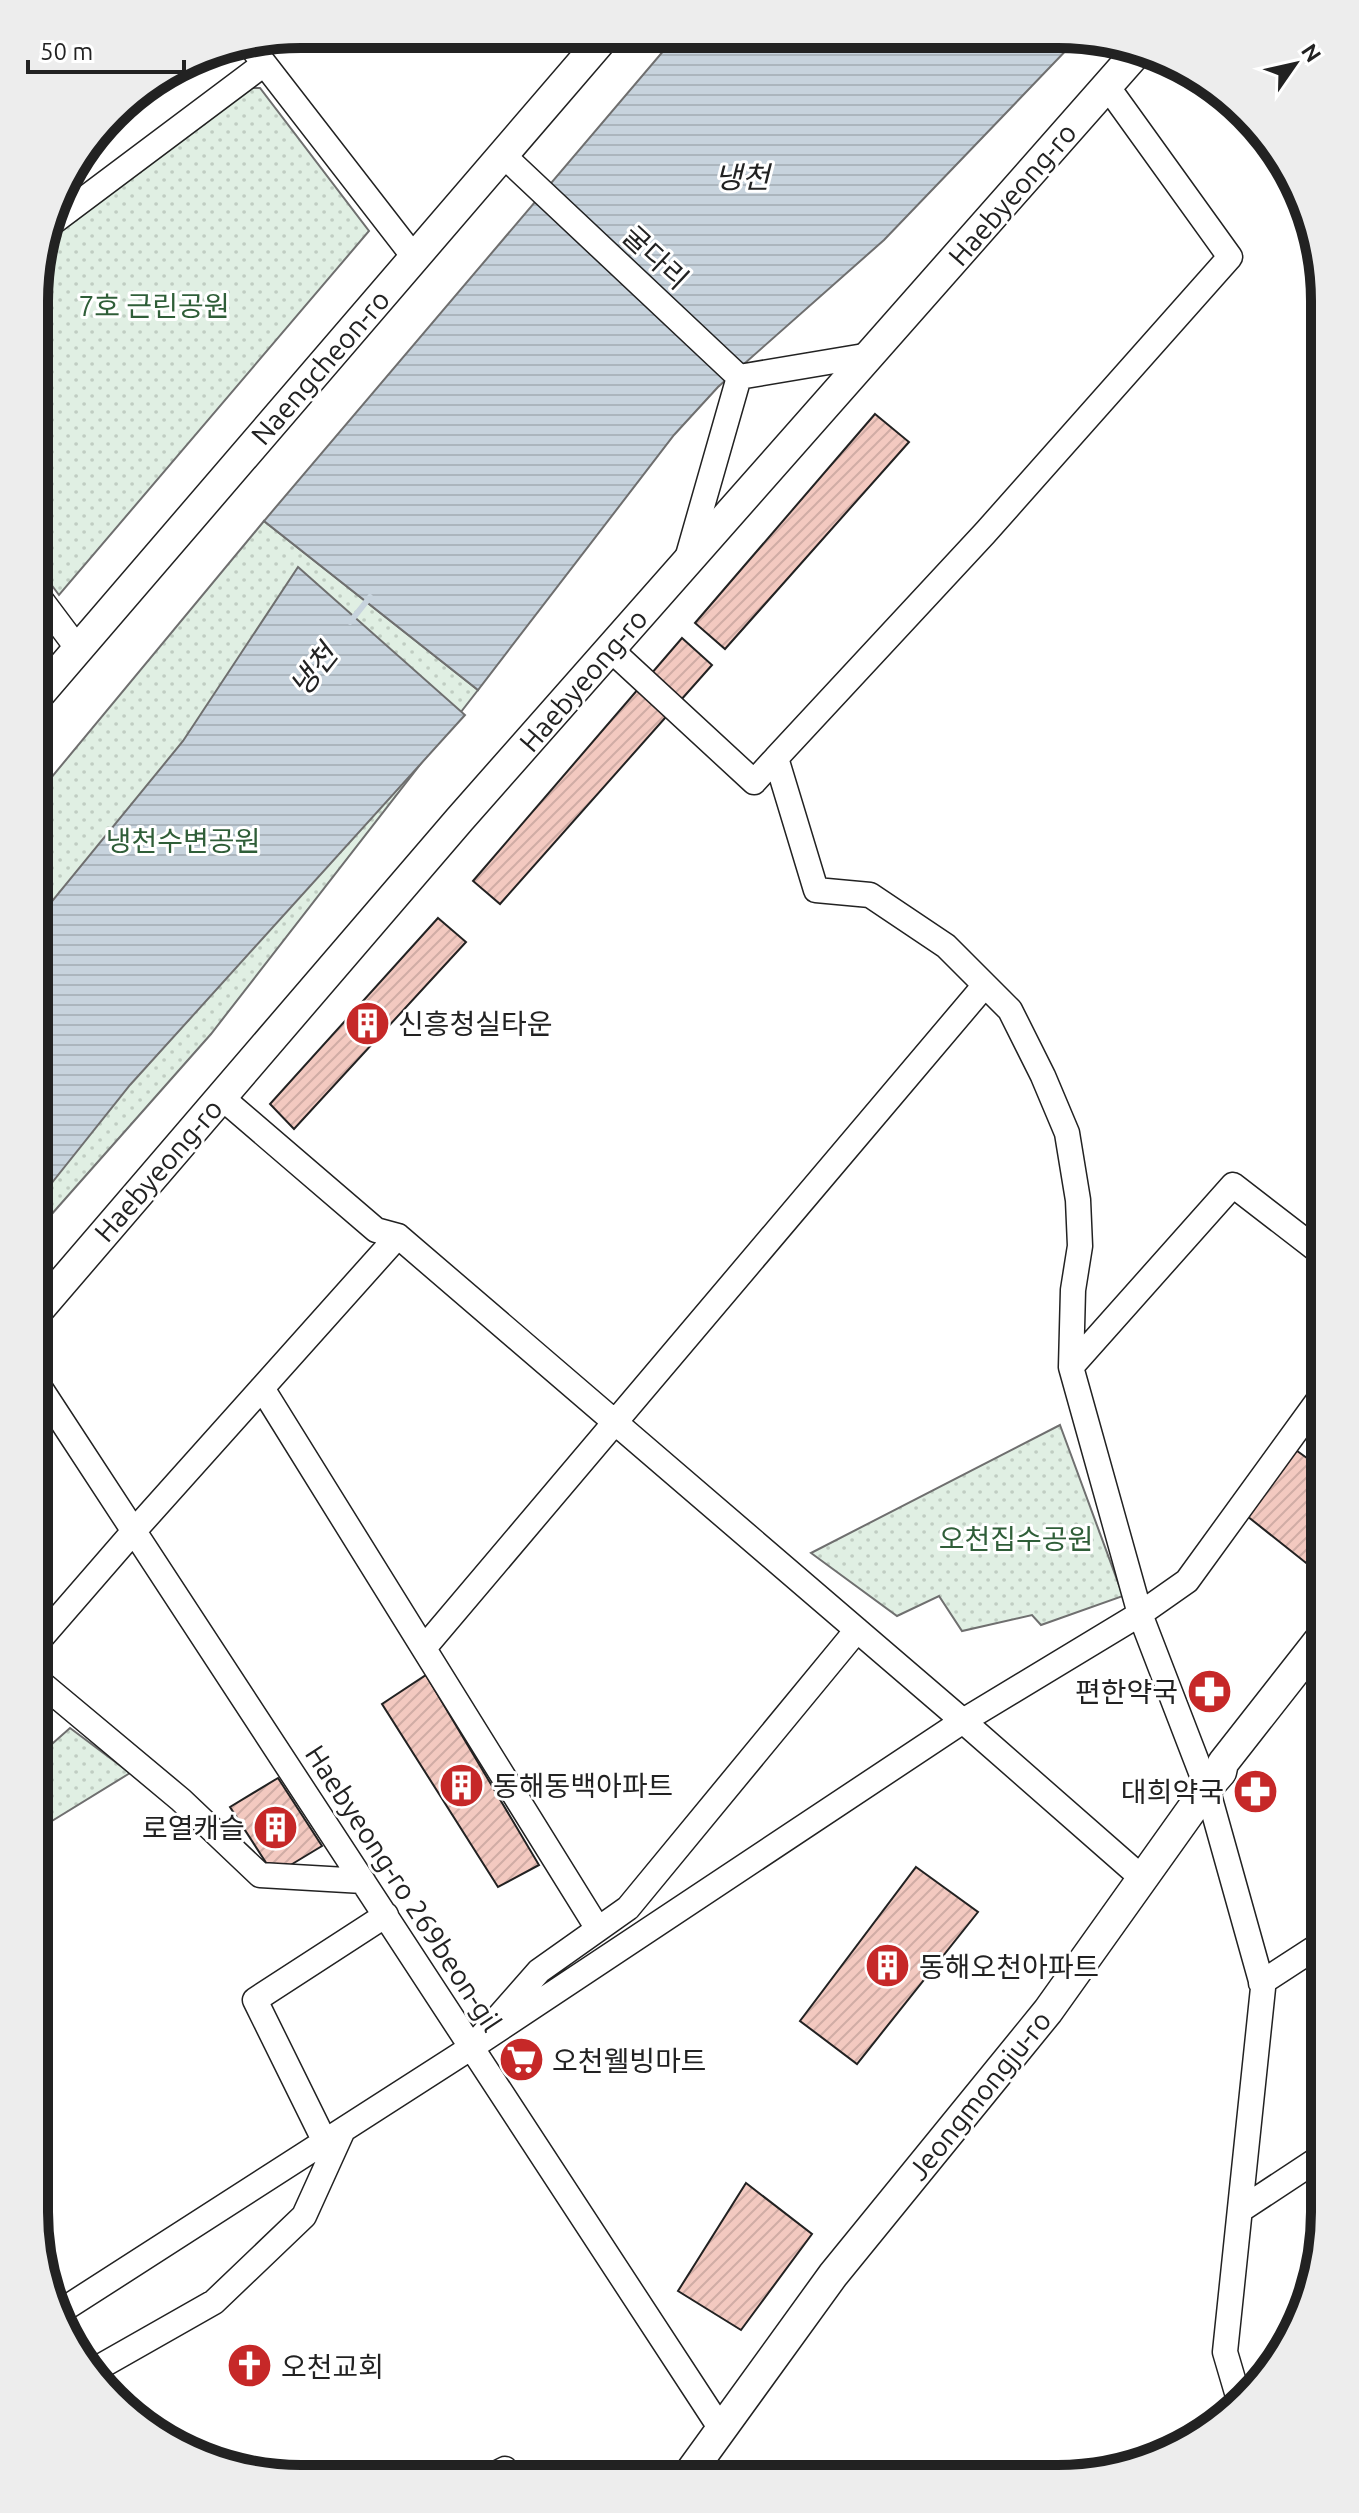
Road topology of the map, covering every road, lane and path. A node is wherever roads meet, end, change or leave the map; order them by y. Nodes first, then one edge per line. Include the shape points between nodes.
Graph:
1 (594, 49) edge
2 (255, 52) edge
3 (1131, 59) edge
4 (264, 64) junction
5 (1107, 86) junction
6 (503, 155) junction
7 (63, 215) edge
8 (414, 257) junction
9 (870, 355) junction
10 (737, 375) junction
11 (687, 562) junction
12 (48, 609) edge
13 (78, 649) junction
14 (610, 649) junction
15 (48, 684) edge
16 (776, 758) junction
17 (985, 985) junction
18 (221, 1097) junction
19 (398, 1236) junction
20 (1311, 1245) edge
21 (48, 1299) edge
22 (1071, 1367) junction
23 (262, 1388) junction
24 (48, 1400) edge
25 (1310, 1411) edge
26 (616, 1423) junction
27 (134, 1531) junction
28 (1140, 1614) junction
29 (48, 1630) edge
30 (857, 1630) junction
31 (424, 1648) junction
32 (1310, 1652) edge
33 (48, 1689) edge
34 (963, 1721) junction
35 (1207, 1788) junction
36 (1142, 1878) junction
37 (363, 1881) junction
38 (386, 1915) junction
39 (598, 1929) junction
40 (1310, 1951) edge
41 (1261, 1983) junction
42 (472, 2047) junction
43 (334, 2136) junction
44 (1310, 2164) edge
45 (1242, 2209) junction
46 (67, 2307) edge
47 (101, 2366) edge
48 (1237, 2391) edge
49 (721, 2429) junction
50 (695, 2465) edge

1 - 6 main road, Naengcheon-ro
2 - 4 street
3 - 5 main road, Haebyeong-ro
4 - 7 street
4 - 8 street
5 - 9 main road, Haebyeong-ro
5 - 16 street via 1230,257
6 - 8 main road, Naengcheon-ro
6 - 10 street, 굴다리
8 - 13 main road, Naengcheon-ro
9 - 10 street
9 - 11 main road, Haebyeong-ro
10 - 11 street
11 - 14 main road, Haebyeong-ro
12 - 13 street
13 - 15 main road, Naengcheon-ro
14 - 16 street via 754,782
14 - 18 main road, Haebyeong-ro
16 - 17 street via 816,890 870,895 946,946
17 - 22 street via 1010,1010 1067,1133 1080,1246
17 - 26 street
18 - 19 street via 376,1230
18 - 21 main road, Haebyeong-ro
19 - 23 street
19 - 26 street
20 - 22 street via 1233,1185
22 - 28 street
23 - 27 street
23 - 31 street
24 - 27 street, Haebyeong-ro 269beon-gil
25 - 28 street via 1187,1581
26 - 30 street
26 - 31 street
27 - 29 street
27 - 37 street, Haebyeong-ro 269beon-gil
28 - 34 street
28 - 35 street
30 - 34 street
30 - 39 street via 628,1908
31 - 39 street
32 - 35 main road, Jeongmongju-ro
33 - 37 street via 181,1800 260,1875
34 - 36 street
34 - 42 street
35 - 36 main road, Jeongmongju-ro
35 - 41 street
36 - 49 main road, Jeongmongju-ro via 1048,2011 833,2275
37 - 38 street, Haebyeong-ro 269beon-gil
38 - 42 street, Haebyeong-ro 269beon-gil
38 - 43 street via 255,2000
39 - 42 street via 539,1971
40 - 41 street
41 - 45 street
42 - 43 street
42 - 49 street, Haebyeong-ro 269beon-gil
43 - 46 street
43 - 47 street via 304,2216 214,2302
44 - 45 street
45 - 48 street via 1225,2352
49 - 50 main road, Jeongmongju-ro

